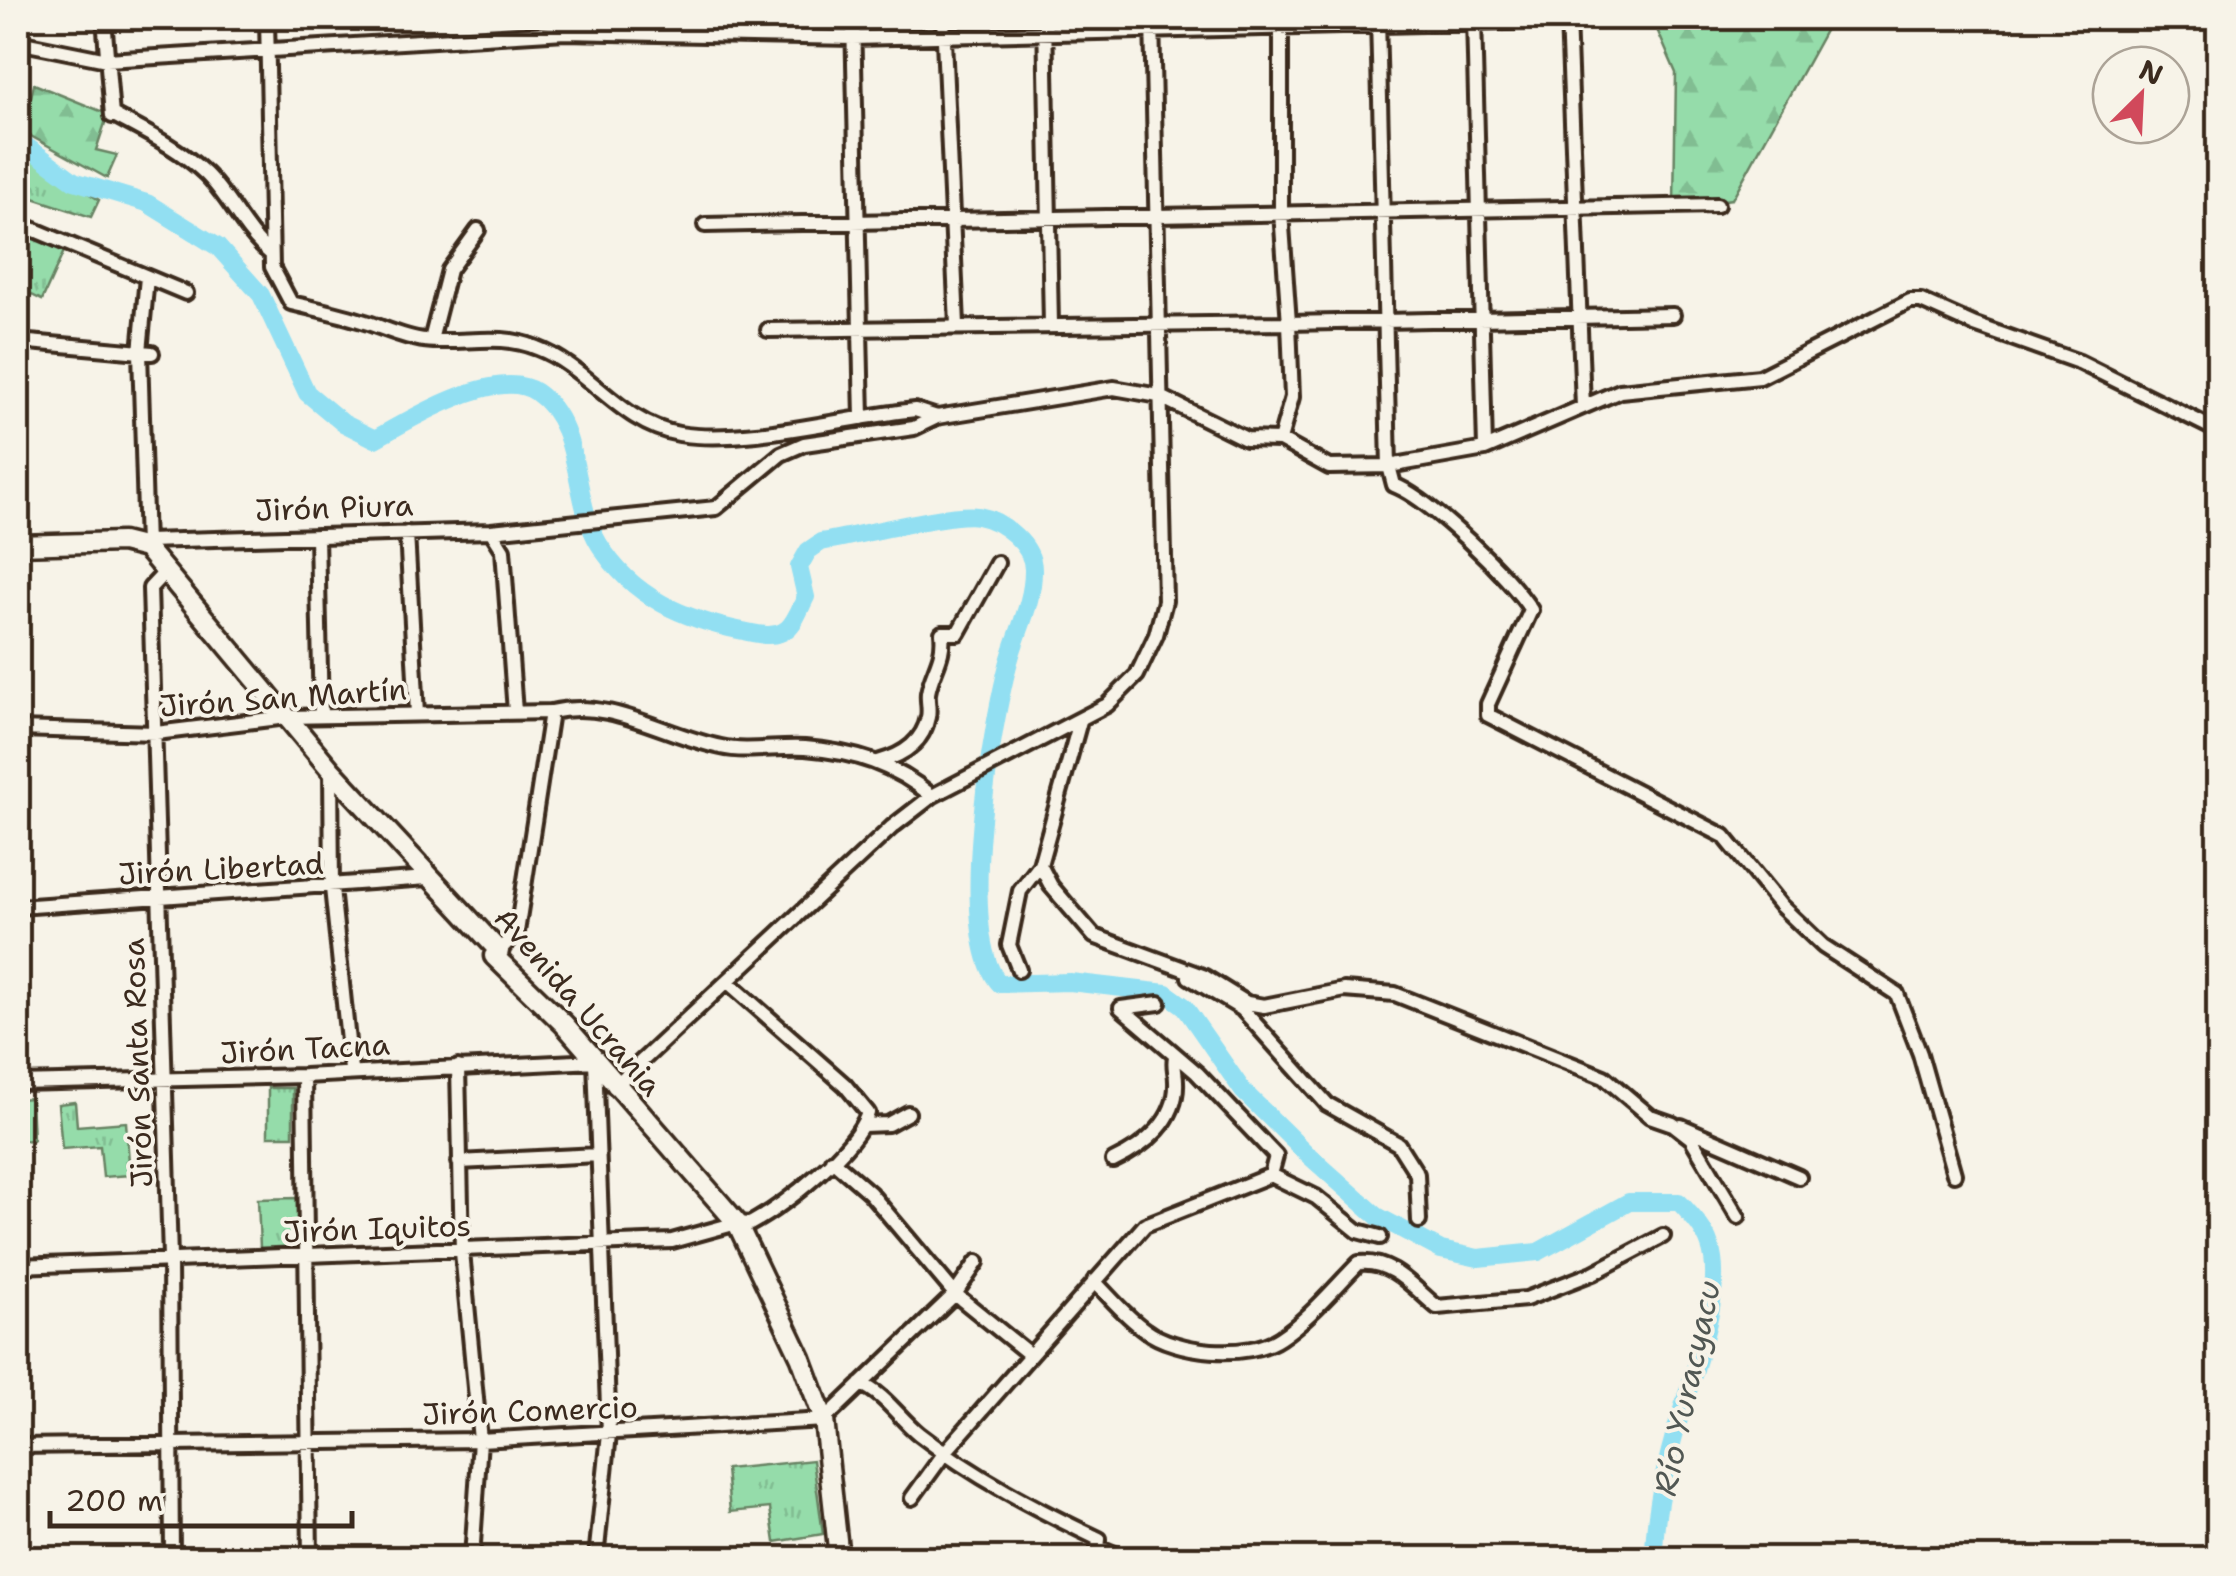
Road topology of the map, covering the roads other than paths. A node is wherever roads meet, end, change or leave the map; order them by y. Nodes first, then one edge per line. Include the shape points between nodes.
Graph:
1 (104, 18) edge
2 (266, 18) edge
3 (854, 18) edge
4 (943, 18) edge
5 (1568, 19) edge
6 (1624, 19) edge
7 (1474, 20) edge
8 (1378, 22) edge
9 (1152, 23) edge
10 (1282, 23) edge
11 (1046, 25) edge
12 (942, 34) junction
13 (854, 38) junction
14 (18, 42) edge
15 (267, 47) junction
16 (107, 60) junction
17 (1716, 205) dead end
18 (1574, 206) junction
19 (1476, 207) junction
20 (1380, 209) junction
21 (1280, 212) junction
22 (1155, 214) junction
23 (1048, 216) junction
24 (954, 217) junction
25 (858, 219) junction
26 (18, 224) edge
27 (706, 225) dead end
28 (478, 230) dead end
29 (271, 260) junction
30 (146, 277) junction
31 (186, 293) dead end
32 (1582, 314) junction
33 (1673, 315) dead end
34 (1480, 318) junction
35 (1289, 323) junction
36 (1384, 323) junction
37 (957, 324) junction
38 (1051, 325) junction
39 (1158, 325) junction
40 (768, 330) dead end
41 (860, 331) junction
42 (431, 340) junction
43 (18, 341) edge
44 (146, 353) junction
45 (1159, 396) junction
46 (1583, 407) junction
47 (937, 417) junction
48 (862, 418) junction
49 (2218, 431) edge
50 (1280, 440) junction
51 (1485, 449) junction
52 (1389, 466) junction
53 (491, 532) junction
54 (407, 533) junction
55 (317, 536) junction
56 (146, 544) junction
57 (18, 545) edge
58 (997, 563) dead end
59 (165, 572) junction
60 (514, 712) junction
61 (551, 712) junction
62 (417, 714) junction
63 (320, 716) junction
64 (287, 717) junction
65 (1080, 721) junction
66 (18, 729) edge
67 (156, 733) junction
68 (876, 762) junction
69 (330, 770) junction
70 (932, 796) junction
71 (1040, 865) junction
72 (428, 878) junction
73 (332, 888) junction
74 (158, 898) junction
75 (18, 907) edge
76 (499, 951) junction
77 (1182, 967) junction
78 (1019, 970) dead end
79 (728, 982) junction
80 (1159, 1003) dead end
81 (1175, 1057) junction
82 (596, 1061) junction
83 (458, 1068) junction
84 (351, 1070) junction
85 (304, 1076) junction
86 (164, 1080) junction
87 (18, 1083) edge
88 (614, 1087) junction
89 (908, 1113) dead end
90 (1674, 1124) junction
91 (864, 1125) junction
92 (598, 1154) junction
93 (832, 1160) junction
94 (1113, 1161) dead end
95 (459, 1162) junction
96 (1954, 1174) dead end
97 (1271, 1175) junction
98 (1799, 1177) dead end
99 (1738, 1216) dead end
100 (1419, 1222) dead end
101 (736, 1223) junction
102 (1663, 1236) dead end
103 (1380, 1237) dead end
104 (601, 1244) junction
105 (462, 1252) junction
106 (170, 1258) junction
107 (307, 1258) junction
108 (976, 1262) dead end
109 (18, 1266) edge
110 (1094, 1281) junction
111 (955, 1294) junction
112 (1029, 1354) junction
113 (861, 1384) junction
114 (824, 1420) junction
115 (608, 1434) junction
116 (310, 1440) junction
117 (480, 1440) junction
118 (18, 1446) edge
119 (173, 1446) junction
120 (946, 1450) junction
121 (912, 1498) dead end
122 (1098, 1548) edge
123 (172, 1558) edge
124 (310, 1558) edge
125 (472, 1558) edge
126 (596, 1558) edge
127 (839, 1558) edge
128 (1124, 1558) edge

1 - 16 street
2 - 15 street
3 - 13 street
4 - 12 street
5 - 6 street
5 - 7 street
5 - 18 street
7 - 8 street
7 - 19 street
8 - 10 street
8 - 20 street
9 - 10 street
9 - 11 street
9 - 22 street
10 - 21 street
11 - 12 street
11 - 23 street
12 - 13 street
12 - 24 street
13 - 15 street via 631,31
13 - 25 street
14 - 16 street
15 - 16 street
15 - 29 street
16 - 29 street via 112,115 207,175
17 - 18 street
18 - 19 street
18 - 32 street
19 - 20 street
19 - 34 street
20 - 21 street
20 - 36 street
21 - 22 street
21 - 35 street
22 - 23 street
22 - 39 street
23 - 24 street
23 - 38 street
24 - 25 street
24 - 37 street
25 - 27 street
25 - 41 street
26 - 30 street
28 - 42 street via 449,270
29 - 42 street via 291,303
30 - 31 street
30 - 44 street
32 - 33 street
32 - 34 street
32 - 46 street
34 - 36 street
34 - 51 street
35 - 36 street
35 - 39 street
35 - 50 street via 1292,397
36 - 52 street
37 - 38 street
37 - 41 street
38 - 39 street
39 - 45 street
40 - 41 street
41 - 48 street
42 - 48 street via 508,339 536,347 617,406 680,434
43 - 44 street
44 - 56 street
45 - 47 street via 1114,388
45 - 50 street via 1246,439
45 - 65 street via 1165,601 1137,675
46 - 49 street via 1620,391 1760,377 1921,300 2079,362
46 - 51 street
47 - 48 street via 914,410
47 - 53 street, Jirón Piura via 914,428 804,444 781,454 724,505
50 - 52 street via 1329,467
51 - 52 street
52 - 96 street via 1394,485 1449,520 1531,610 1488,704 1490,720 1724,836 1823,946 1897,994
53 - 54 street, Jirón Piura
53 - 60 street via 503,550
54 - 55 street, Jirón Piura
54 - 62 street
55 - 56 street, Jirón Piura
55 - 63 street
56 - 57 main road, Jirón Piura
56 - 59 main road, Avenida Ucrania
58 - 68 street via 958,634 942,633 944,652 928,692 928,719 915,742 900,756
59 - 64 main road, Avenida Ucrania
59 - 67 street, Jirón Santa Rosa via 150,588
60 - 61 street, Jirón San Martín
60 - 62 street, Jirón San Martín
61 - 68 street, Jirón San Martín via 579,705 722,748 806,748
61 - 76 street via 517,932
62 - 63 street, Jirón San Martín
63 - 64 street, Jirón San Martín
64 - 67 street, Jirón San Martín
64 - 69 main road, Avenida Ucrania
65 - 70 street
65 - 71 street
66 - 67 street, Jirón San Martín
67 - 74 street, Jirón Santa Rosa
68 - 70 street, Jirón San Martín via 903,772
69 - 72 main road, Avenida Ucrania
69 - 73 street
70 - 79 street via 806,904
71 - 77 street via 1094,936
71 - 78 street via 1020,891 1009,945
72 - 73 street, Jirón Libertad
72 - 76 main road, Avenida Ucrania
73 - 74 street, Jirón Libertad
73 - 84 street
74 - 75 street, Jirón Libertad
74 - 86 street, Jirón Santa Rosa
76 - 82 main road, Avenida Ucrania via 494,956
77 - 90 street via 1264,1006 1344,990 1395,994 1604,1078 1650,1116
77 - 100 street via 1216,997 1242,1009 1326,1104 1398,1144 1417,1174
79 - 88 street
79 - 91 street via 845,1085 868,1113
80 - 81 street via 1121,1008
81 - 94 street via 1174,1101 1165,1122
81 - 97 street via 1276,1156
82 - 83 street, Jirón Tacna
82 - 88 main road, Avenida Ucrania
82 - 92 street
83 - 84 street, Jirón Tacna
83 - 95 street
84 - 85 street, Jirón Tacna
85 - 86 street, Jirón Tacna
85 - 107 street
86 - 87 street, Jirón Tacna
86 - 106 street, Jirón Santa Rosa
88 - 101 main road, Avenida Ucrania
89 - 91 street via 888,1124
90 - 98 street
90 - 99 street via 1691,1138
91 - 93 street, Jirón Iquitos
92 - 95 street
92 - 104 street
93 - 101 street, Jirón Iquitos via 763,1217
93 - 111 street via 870,1193
95 - 105 street
97 - 103 street
97 - 110 street via 1144,1225
101 - 104 street, Jirón Iquitos via 672,1241
101 - 114 main road, Avenida Ucrania
102 - 110 street via 1526,1299 1437,1307 1391,1269 1359,1263 1277,1341 1254,1349 1168,1342 1146,1332
104 - 105 street, Jirón Iquitos
104 - 115 street
105 - 107 street, Jirón Iquitos
105 - 117 street
106 - 107 street, Jirón Iquitos
106 - 109 street, Jirón Iquitos
106 - 119 street, Jirón Santa Rosa
107 - 116 street
108 - 111 street
110 - 112 street
111 - 112 street
111 - 113 street
112 - 120 street
113 - 114 street
113 - 120 street
114 - 115 street, Jirón Comercio
114 - 127 main road, Avenida Ucrania
115 - 117 street, Jirón Comercio
115 - 126 street
116 - 117 street, Jirón Comercio
116 - 119 street, Jirón Comercio
116 - 124 street
117 - 125 street
118 - 119 street, Jirón Comercio
119 - 123 street, Jirón Santa Rosa
120 - 121 street
120 - 122 street
122 - 128 street

